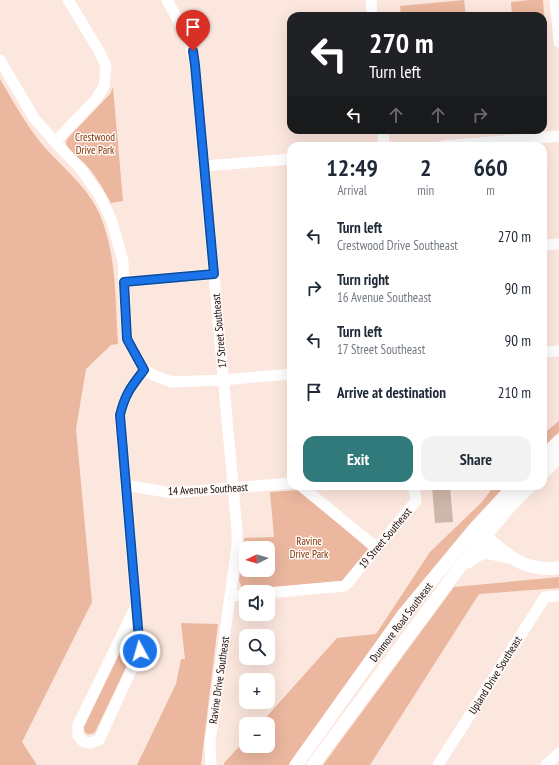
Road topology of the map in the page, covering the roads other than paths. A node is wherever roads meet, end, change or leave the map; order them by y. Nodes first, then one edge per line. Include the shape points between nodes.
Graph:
1 (68, 0) edge
2 (167, 0) edge
3 (371, 0) edge
4 (555, 0) edge
5 (372, 12) edge
6 (559, 42) edge
7 (0, 60) edge
8 (559, 136) edge
9 (55, 142) junction
10 (489, 142) edge
11 (287, 159) edge
12 (204, 166) junction
13 (559, 244) edge
14 (547, 245) edge
15 (214, 274) junction
16 (124, 282) junction
17 (559, 351) edge
18 (547, 352) edge
19 (144, 370) junction
20 (287, 374) edge
21 (223, 380) junction
22 (559, 441) edge
23 (547, 453) edge
24 (559, 457) edge
25 (547, 469) edge
26 (287, 483) edge
27 (126, 485) junction
28 (233, 488) junction
29 (306, 490) edge
30 (415, 490) edge
31 (511, 490) edge
32 (526, 490) edge
33 (480, 532) junction
34 (377, 548) junction
35 (510, 558) junction
36 (559, 568) edge
37 (456, 572) junction
38 (275, 592) edge
39 (239, 595) edge
40 (230, 596) junction
41 (559, 596) edge
42 (136, 606) junction
43 (559, 753) edge
44 (211, 765) edge
45 (296, 765) edge
46 (313, 765) edge
47 (438, 765) edge
48 (546, 765) edge

1 - 9 street via 106,66 104,86 96,99
2 - 12 street, 17 Street Southeast via 193,51
3 - 5 street
4 - 6 street
7 - 9 street via 34,118
8 - 10 street
9 - 16 street via 80,168 106,208 123,261
11 - 12 street
12 - 15 street, 17 Street Southeast
13 - 14 street
15 - 16 street
15 - 21 street, 17 Street Southeast
16 - 19 street via 127,339
17 - 18 street
19 - 21 street via 172,382
19 - 27 street via 128,390 120,415
20 - 21 street
21 - 28 street, 17 Street Southeast
22 - 23 main road
24 - 25 main road
26 - 28 street, 14 Avenue Southeast
27 - 28 street, 14 Avenue Southeast via 172,493
27 - 42 street
28 - 40 street, 17 Street Southeast via 237,545
29 - 34 street
30 - 34 street, 19 Street Southeast via 416,501
31 - 33 main road, Dunmore Road Southeast
32 - 33 main road, Dunmore Road Southeast
33 - 35 main road
33 - 37 main road, Dunmore Road Southeast
33 - 45 main road, Dunmore Road Southeast via 403,615
34 - 38 street, 19 Street Southeast via 345,586
35 - 36 main road via 536,568
35 - 37 main road via 488,553 479,554
37 - 46 main road, Dunmore Road Southeast
39 - 40 street
40 - 44 street, Ravine Drive Southeast via 212,724
41 - 47 street, Upland Drive Southeast via 545,597
42 - 42 street via 78,725 78,736 84,742 99,740 140,651
43 - 48 street

